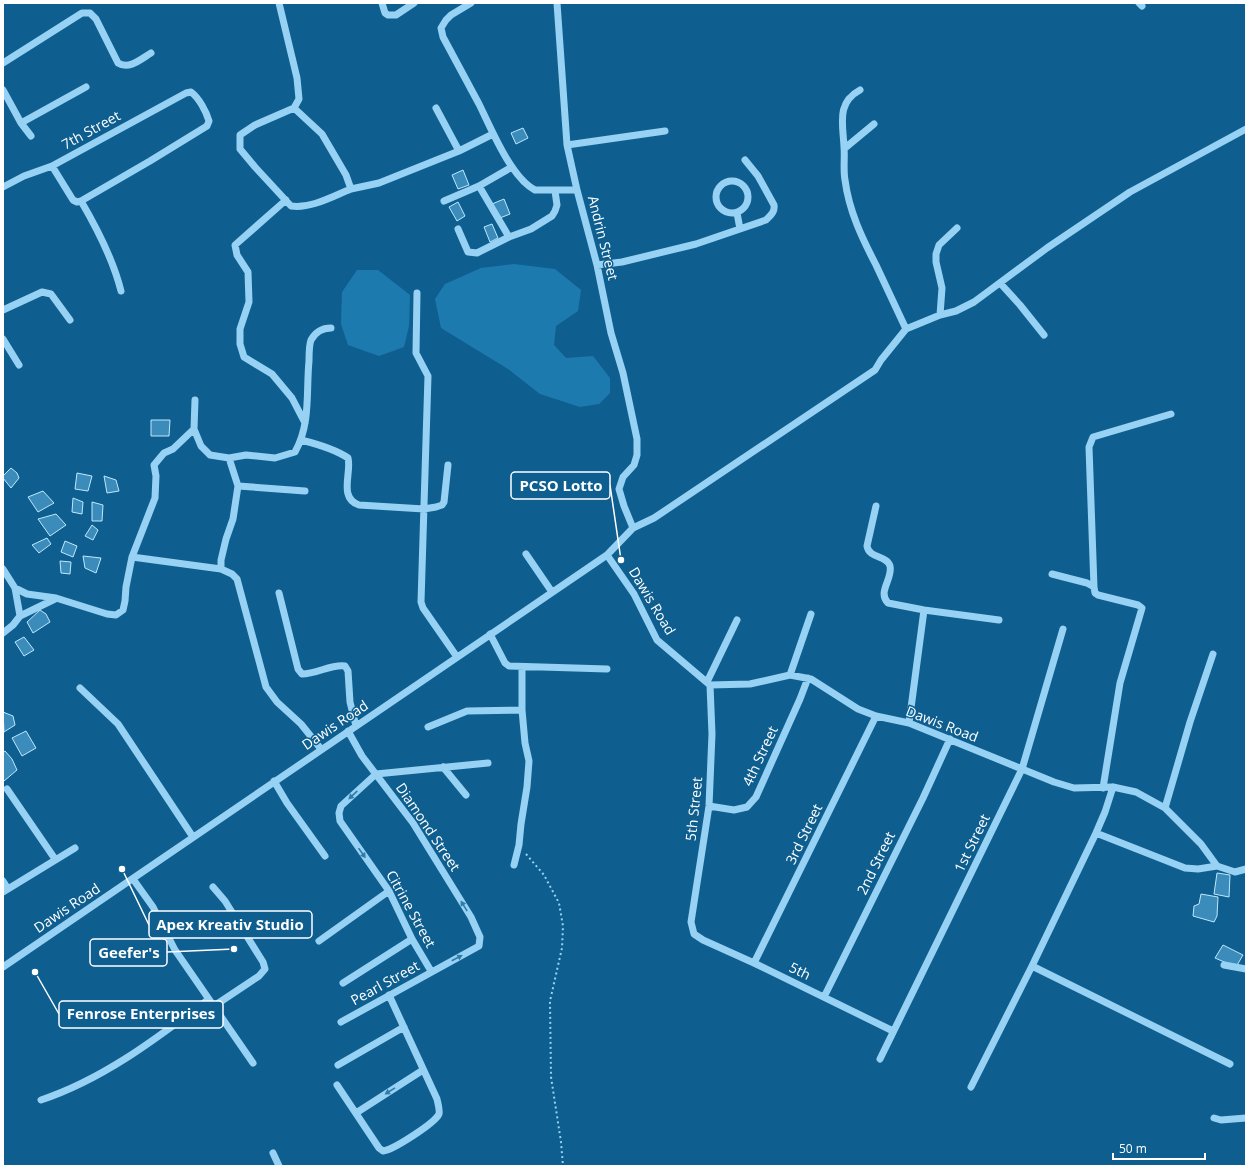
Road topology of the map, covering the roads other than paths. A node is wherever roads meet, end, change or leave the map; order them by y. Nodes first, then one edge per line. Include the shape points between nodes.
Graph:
1 (279, 3) edge
2 (382, 3) edge
3 (414, 3) edge
4 (471, 3) edge
5 (557, 3) edge
6 (461, 5) edge
7 (151, 53) dead end
8 (3, 63) edge
9 (86, 87) dead end
10 (3, 90) edge
11 (860, 90) dead end
12 (294, 108) junction
13 (436, 108) dead end
14 (20, 123) junction
15 (874, 124) dead end
16 (1246, 129) edge
17 (665, 131) dead end
18 (493, 134) junction
19 (31, 136) dead end
20 (567, 145) junction
21 (844, 148) junction
22 (459, 150) junction
23 (745, 160) dead end
24 (52, 166) junction
25 (512, 167) junction
26 (478, 186) junction
27 (3, 187) edge
28 (351, 189) junction
29 (578, 190) junction
30 (555, 191) junction
31 (286, 200) junction
32 (81, 201) junction
33 (444, 201) dead end
34 (737, 213) junction
35 (957, 228) dead end
36 (458, 229) dead end
37 (740, 229) junction
38 (508, 237) junction
39 (597, 265) junction
40 (1000, 283) junction
41 (121, 291) dead end
42 (417, 293) dead end
43 (3, 310) edge
44 (940, 315) junction
45 (70, 320) dead end
46 (331, 328) dead end
47 (906, 329) junction
48 (1044, 335) dead end
49 (3, 339) edge
50 (19, 365) dead end
51 (195, 400) dead end
52 (1171, 414) dead end
53 (304, 423) junction
54 (194, 430) junction
55 (301, 440) junction
56 (229, 458) junction
57 (448, 465) dead end
58 (238, 486) junction
59 (305, 492) dead end
60 (876, 506) dead end
61 (424, 510) junction
62 (633, 528) junction
63 (526, 554) dead end
64 (607, 555) junction
65 (132, 557) junction
66 (3, 569) edge
67 (221, 569) junction
68 (1052, 574) dead end
69 (1094, 587) junction
70 (15, 588) junction
71 (552, 592) junction
72 (279, 593) dead end
73 (56, 598) junction
74 (924, 610) junction
75 (811, 614) dead end
76 (20, 616) junction
77 (737, 620) dead end
78 (999, 620) dead end
79 (1063, 629) dead end
80 (3, 633) edge
81 (490, 634) junction
82 (1213, 654) dead end
83 (457, 657) junction
84 (522, 666) junction
85 (606, 669) dead end
86 (790, 675) junction
87 (808, 678) junction
88 (708, 684) junction
89 (80, 688) dead end
90 (522, 710) junction
91 (876, 716) junction
92 (908, 723) junction
93 (356, 726) junction
94 (428, 727) dead end
95 (348, 731) junction
96 (950, 740) junction
97 (322, 749) junction
98 (488, 762) dead end
99 (443, 767) junction
100 (1022, 769) junction
101 (376, 774) junction
102 (274, 781) junction
103 (1112, 787) junction
104 (1103, 788) junction
105 (7, 789) dead end
106 (466, 794) dead end
107 (709, 806) junction
108 (1165, 808) junction
109 (1096, 833) junction
110 (193, 837) junction
111 (75, 848) dead end
112 (325, 856) dead end
113 (56, 859) junction
114 (514, 865) dead end
115 (1217, 866) junction
116 (1246, 869) edge
117 (133, 879) junction
118 (3, 881) edge
119 (213, 887) dead end
120 (6, 890) edge
121 (389, 891) junction
122 (694, 934) joint
123 (412, 939) junction
124 (319, 941) dead end
125 (480, 941) joint
126 (754, 963) junction
127 (1224, 965) dead end
128 (1032, 966) junction
129 (3, 967) edge
130 (1246, 969) edge
131 (432, 971) junction
132 (343, 983) dead end
133 (389, 995) junction
134 (824, 997) junction
135 (209, 999) junction
136 (214, 1006) junction
137 (341, 1022) dead end
138 (404, 1027) junction
139 (893, 1032) junction
140 (880, 1059) dead end
141 (253, 1063) dead end
142 (1230, 1064) dead end
143 (338, 1065) dead end
144 (423, 1070) junction
145 (338, 1085) dead end
146 (971, 1087) dead end
147 (41, 1100) dead end
148 (356, 1113) junction
149 (1214, 1118) dead end
150 (1246, 1118) edge
151 (273, 1153) dead end
152 (279, 1166) edge

1 - 12 street via 297,78 299,99
2 - 3 street via 385,13 392,16
4 - 6 street
5 - 20 street
6 - 18 street, Andrin Street via 441,28 443,37
7 - 8 street via 129,66 123,66 118,63 96,19 90,13 82,12
9 - 14 street
10 - 14 street
11 - 21 street via 845,104 842,120
12 - 28 street via 322,134 346,175
12 - 31 street via 255,125 240,135 240,149
13 - 22 street
14 - 19 street
15 - 21 street
16 - 40 street via 1130,192
17 - 20 street
18 - 22 street
18 - 25 street, Andrin Street
20 - 29 street
21 - 47 street via 845,179 852,213
22 - 28 street via 379,183
23 - 37 street via 758,176 774,209 766,220
24 - 27 street, 7th Street
24 - 32 street via 73,200
24 - 32 street, 7th Street via 186,93 196,95 208,116 207,126
25 - 26 street
25 - 30 street, Andrin Street via 529,187 535,190
26 - 33 street
26 - 38 street
28 - 31 street via 305,206 291,206
29 - 30 street, Andrin Street
29 - 39 street, Andrin Street
30 - 38 street via 557,205 552,216 531,229
31 - 53 street via 235,245 237,255 248,272 249,302 240,329 240,344 244,357 272,374 292,398
32 - 41 street via 100,234 114,266
34 - 34 street via 746,207 748,192 742,184 732,180 722,183 716,192 716,202 722,210
34 - 37 street
35 - 44 street via 939,245 936,254 942,288
36 - 38 street via 468,252 473,253
37 - 39 street via 696,244 622,262
39 - 62 street, Andrin Street via 611,333 624,373 637,439 634,465 624,477 619,489
40 - 44 street via 974,302
40 - 48 street
42 - 61 street via 416,353 428,376
43 - 45 street via 47,292
44 - 47 street
46 - 53 street via 323,328 311,341 307,374 308,408
47 - 62 street via 875,370 654,518
49 - 50 street
51 - 54 street
52 - 69 street via 1093,437 1089,447
53 - 55 street
54 - 56 street via 201,446 210,455
54 - 65 street via 173,449 164,453 154,465 155,498
55 - 56 street via 296,452 276,458 246,455
55 - 61 street via 348,458 350,463 346,482 350,499 354,504
56 - 58 street
57 - 61 street via 444,502
58 - 59 street
58 - 67 street
60 - 74 street via 867,546 870,554 890,565 884,599 888,603
61 - 83 street via 421,602
62 - 64 street
63 - 71 street
64 - 71 street, Dawis Road
64 - 88 street, Dawis Road via 634,594 657,640
65 - 67 street
65 - 73 street via 123,610 116,615
66 - 70 street
67 - 97 street via 237,579 266,687
68 - 69 street
69 - 104 street via 1098,595 1142,608 1120,683
70 - 73 street via 27,594
70 - 76 street
71 - 81 street, Dawis Road
72 - 93 street via 298,669 302,674 309,674 338,665 345,666 348,671 350,702
73 - 76 street
74 - 78 street
74 - 92 street
75 - 86 street
76 - 80 street
77 - 88 street
79 - 100 street, 1st Street
81 - 83 street, Dawis Road
81 - 84 street via 505,664
82 - 108 street
83 - 93 street, Dawis Road
84 - 85 street
84 - 90 street
86 - 87 street, Dawis Road
86 - 88 street, Dawis Road via 750,684
87 - 91 street, Dawis Road
87 - 107 street, 4th Street via 756,797 747,807 734,810
88 - 107 street, 5th Street via 712,734
89 - 110 street via 118,724
90 - 94 street via 467,711
90 - 114 street via 529,761 528,787
91 - 92 street, Dawis Road
91 - 126 street, 3rd Street
92 - 96 street, Dawis Road
93 - 95 street, Dawis Road
95 - 97 street, Dawis Road
95 - 101 street, Diamond Street
96 - 100 street, Dawis Road
96 - 134 street, 2nd Street
97 - 102 street, Dawis Road
98 - 99 street
99 - 101 street
99 - 106 street
100 - 104 street, Dawis Road via 1074,788
100 - 139 street, 1st Street
101 -> 121 street, Citrine Street via 342,806 339,813 340,821
125 -> 101 street, Diamond Street via 471,917 413,823
102 - 110 street, Dawis Road
102 - 112 street
103 - 104 street, Dawis Road
103 - 108 street, Dawis Road via 1136,792
103 - 109 street
105 - 113 street
107 - 122 street, 5th Street via 691,922
108 - 115 street, Dawis Road via 1201,844
109 - 115 street via 1186,868
109 - 128 street
110 - 117 street, Dawis Road
111 - 113 street
113 - 120 street
115 - 116 street via 1235,872
117 - 129 street, Dawis Road
117 - 135 street via 153,907 175,950
118 - 120 street
119 - 136 street via 225,901 265,969 260,976
121 - 123 street, Citrine Street
121 - 124 street
122 - 126 street, 5th
123 - 131 street, Citrine Street
123 - 132 street
131 -> 125 street, Pearl Street via 479,946
126 - 134 street, 5th
127 - 130 street
128 - 142 street
128 - 146 street
131 - 133 street, Pearl Street
133 - 137 street, Pearl Street
133 - 138 street
134 - 139 street, 5th
135 - 136 street
135 - 147 street via 112,1066 63,1093
136 - 141 street
138 - 143 street
138 - 144 street
139 - 140 street, 1st Street
144 -> 148 street
144 - 148 street via 437,1099 439,1113 433,1122 397,1146 383,1151 379,1148
145 - 148 street
149 - 150 street
151 - 152 street

